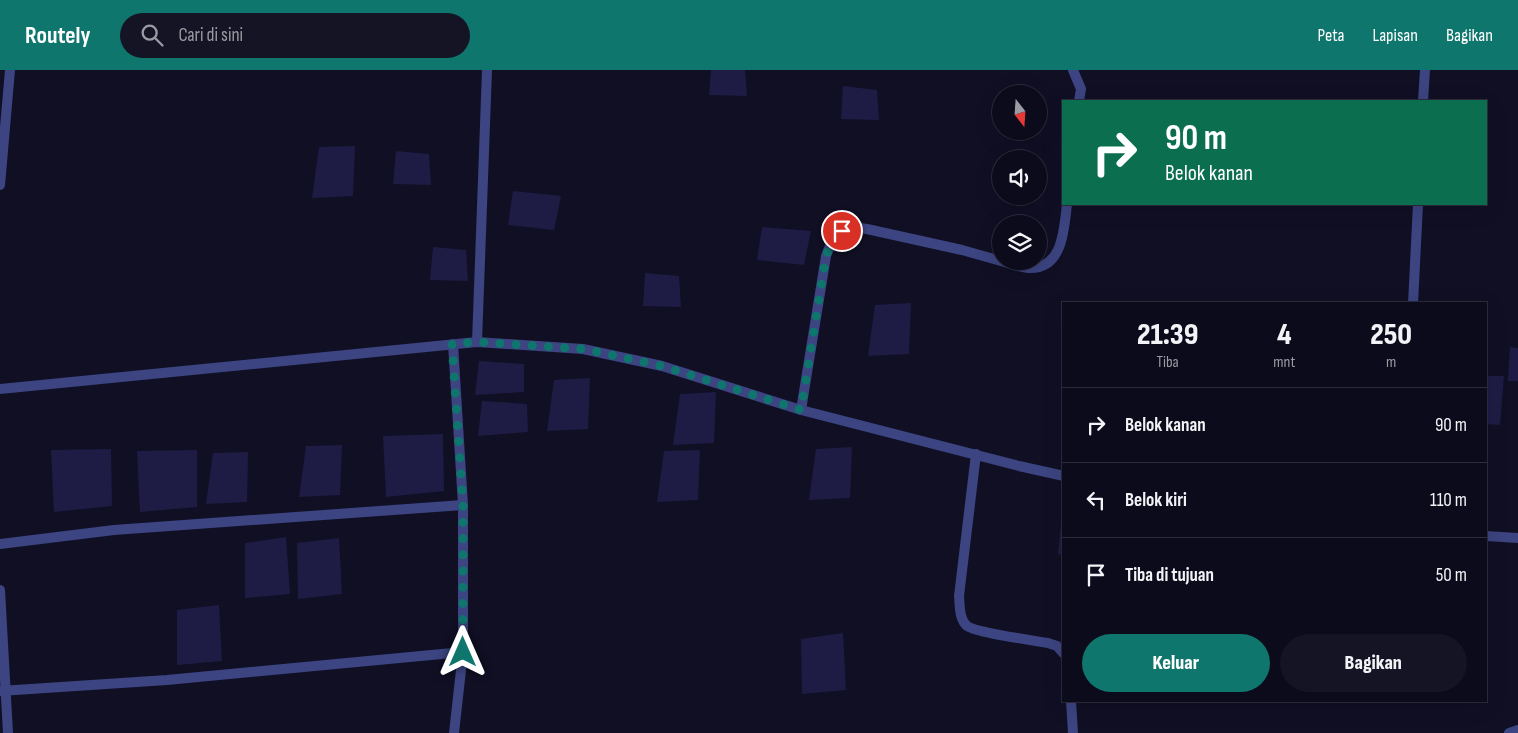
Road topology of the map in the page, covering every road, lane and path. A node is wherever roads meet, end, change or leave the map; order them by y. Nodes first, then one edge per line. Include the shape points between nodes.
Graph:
1 (10, 70) edge
2 (487, 70) edge
3 (1073, 70) edge
4 (1425, 70) edge
5 (1079, 100) edge
6 (1423, 100) edge
7 (0, 185) edge
8 (1067, 205) edge
9 (1418, 205) edge
10 (992, 258) edge
11 (1047, 265) edge
12 (1413, 302) edge
13 (477, 342) junction
14 (452, 344) junction
15 (0, 389) edge
16 (801, 410) junction
17 (976, 454) junction
18 (1062, 476) edge
19 (463, 505) junction
20 (1487, 536) edge
21 (1518, 538) edge
22 (0, 544) edge
23 (0, 590) edge
24 (463, 652) junction
25 (1062, 652) edge
26 (3, 691) edge
27 (1071, 702) edge
28 (1518, 730) edge
29 (8, 733) edge
30 (454, 733) edge
31 (1073, 733) edge
32 (1509, 733) edge

1 - 7 street
2 - 13 street
3 - 5 street via 1081,89
4 - 6 street
8 - 11 street via 1056,256
9 - 12 street
10 - 16 street via 867,229 848,229 836,234 826,256
13 - 14 street
13 - 16 street via 592,351 662,366
14 - 15 street
14 - 19 street
16 - 17 street
17 - 18 street
17 - 25 street via 959,596 962,619 967,626 980,631 1048,643
19 - 22 street via 114,530
19 - 24 street
20 - 21 street
23 - 26 street
24 - 26 street via 167,680
24 - 30 street
26 - 29 street
27 - 31 street
28 - 32 street

